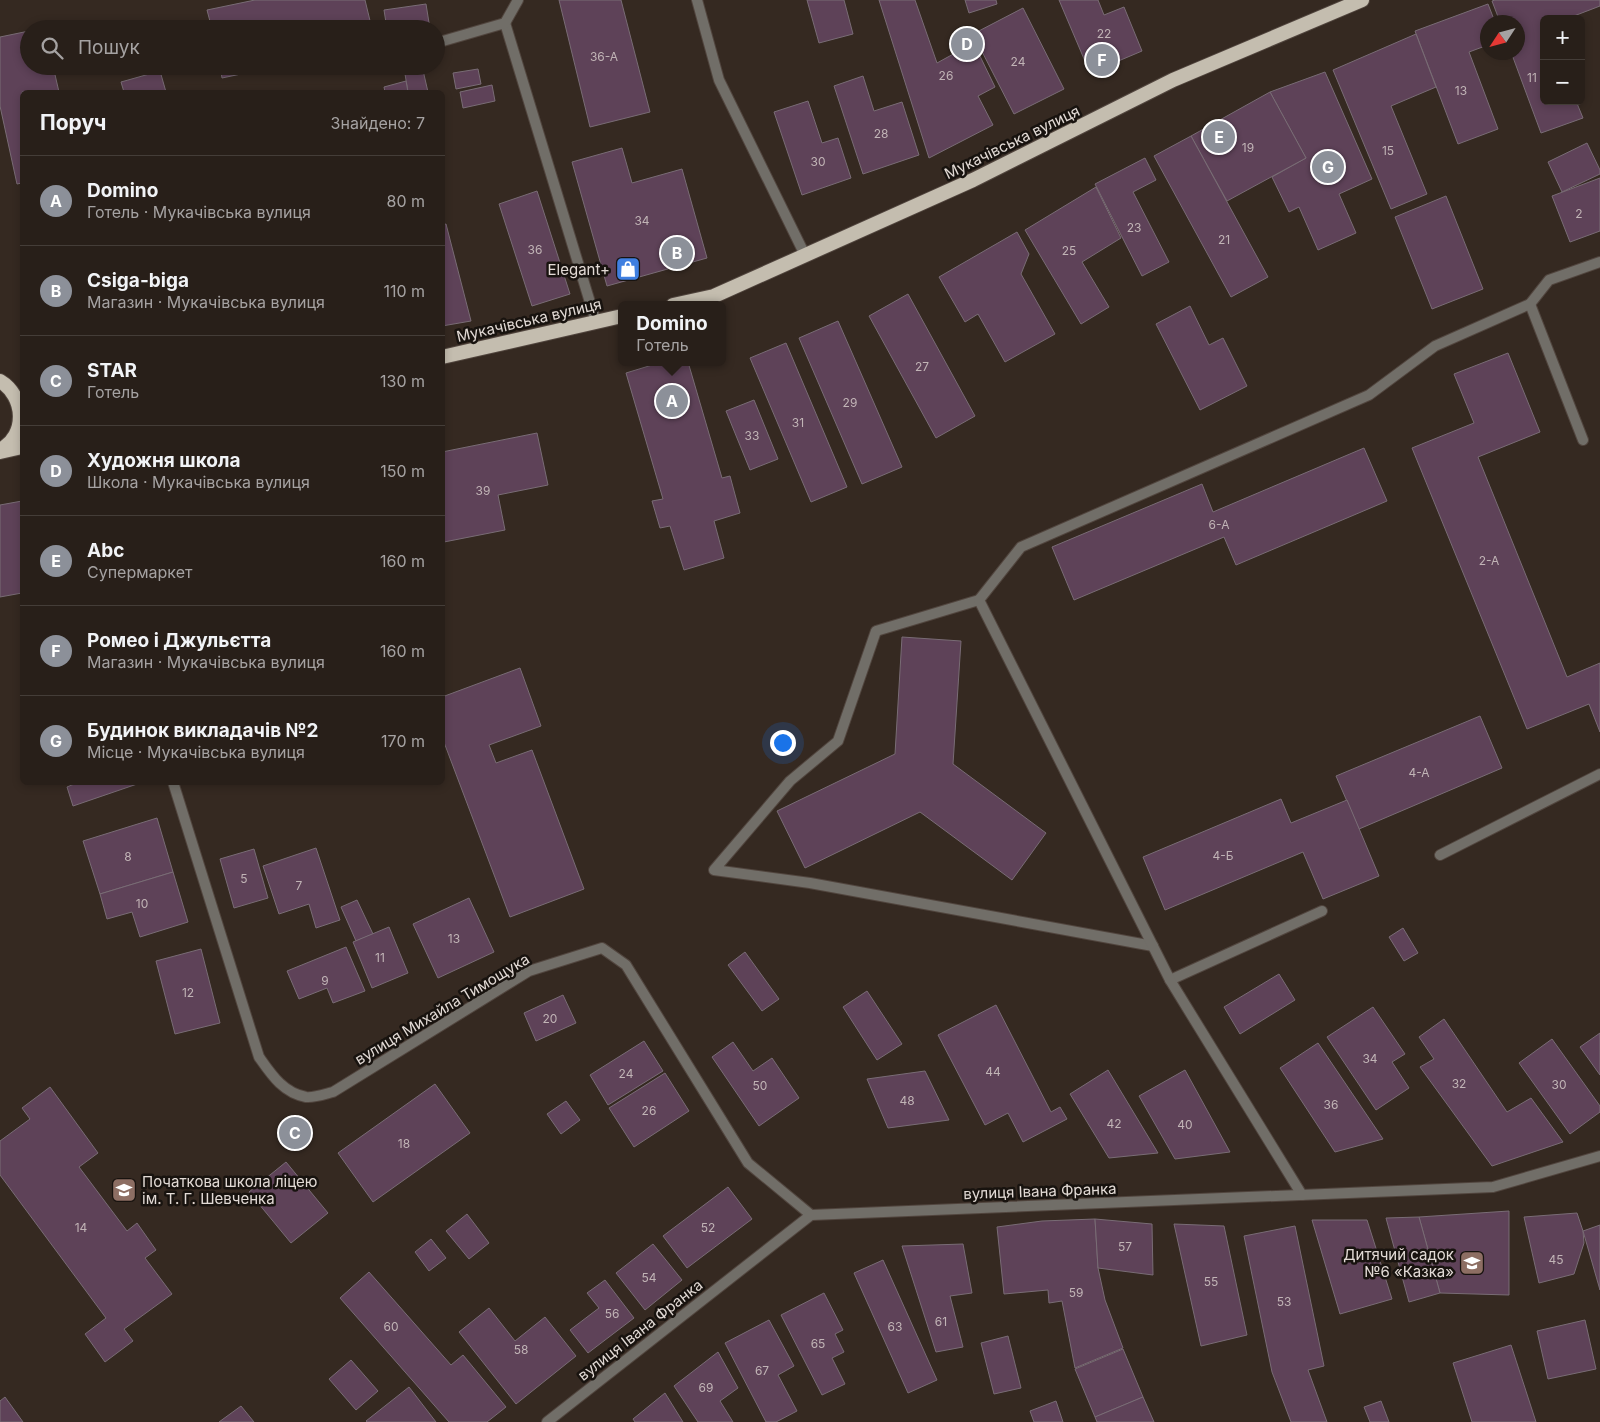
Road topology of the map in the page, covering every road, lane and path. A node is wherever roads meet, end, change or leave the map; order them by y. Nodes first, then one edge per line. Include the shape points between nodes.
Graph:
1 (518, 0) edge
2 (697, 0) edge
3 (1362, 0) edge
4 (505, 23) junction
5 (445, 40) edge
6 (805, 255) junction
7 (1600, 262) edge
8 (691, 301) edge
9 (1530, 304) junction
10 (618, 317) edge
11 (596, 322) junction
12 (445, 356) edge
13 (0, 381) edge
14 (19, 397) edge
15 (20, 412) edge
16 (20, 421) edge
17 (1583, 440) dead end
18 (20, 447) edge
19 (0, 451) edge
20 (979, 600) junction
21 (1600, 774) edge
22 (174, 785) edge
23 (1440, 855) dead end
24 (1322, 911) dead end
25 (1153, 946) junction
26 (1170, 980) junction
27 (1600, 1156) edge
28 (1302, 1195) junction
29 (811, 1215) junction
30 (547, 1422) edge

1 - 4 street
2 - 6 street via 719,80
3 - 6 highway, Мукачівська вулиця via 1173,80 973,180
4 - 5 street
4 - 11 street
6 - 8 highway, Мукачівська вулиця via 714,296
7 - 9 street via 1550,280
9 - 17 street
9 - 20 street via 1435,346 1369,395 1021,548
10 - 11 highway, Мукачівська вулиця
11 - 12 highway, Мукачівська вулиця
13 - 14 highway
14 - 15 highway
16 - 19 highway via 12,439
18 - 19 highway
20 - 25 street
20 - 25 street via 876,630 838,741 790,781 714,870 810,883
21 - 23 street
22 - 29 street, вулиця Михайла Тимощука via 259,1057 275,1080 292,1092 307,1098 333,1092 529,971 602,948 626,965 748,1164
24 - 26 street
25 - 26 street
26 - 28 street
27 - 28 street, вулиця Івана Франка via 1493,1188
28 - 29 street, вулиця Івана Франка
29 - 30 street, вулиця Івана Франка

